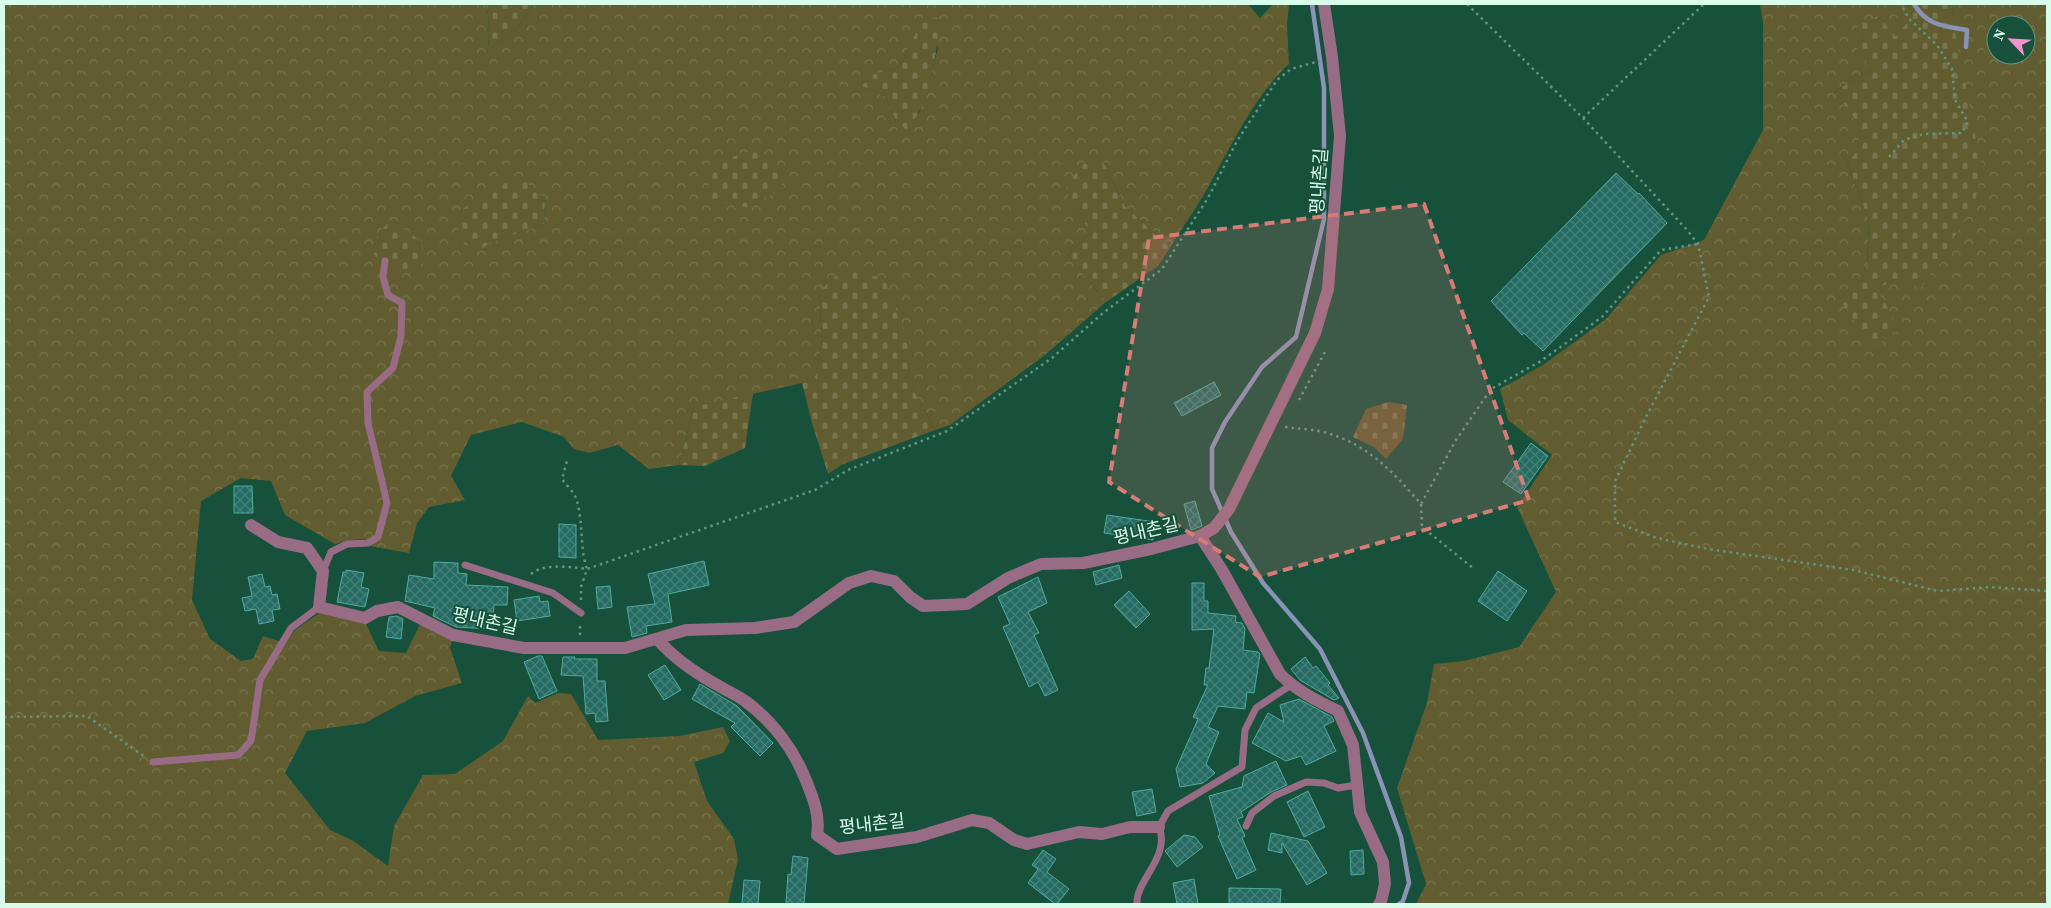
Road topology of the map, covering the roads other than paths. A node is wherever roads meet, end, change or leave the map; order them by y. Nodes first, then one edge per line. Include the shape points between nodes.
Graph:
1 (1324, 4) edge
2 (385, 261) dead end
3 (251, 525) dead end
4 (1200, 536) junction
5 (465, 565) dead end
6 (323, 571) junction
7 (319, 607) junction
8 (581, 613) road end
9 (658, 640) junction
10 (1292, 685) junction
11 (153, 762) road end
12 (1357, 785) junction
13 (1246, 826) dead end
14 (1159, 827) junction
15 (1137, 904) edge
16 (1378, 904) edge

1 - 4 street, 평내촌길 via 1340,136 1328,289 1315,333 1229,509 1214,528
2 - 6 lane via 383,277 388,295 402,303 401,336 393,368 367,392 368,423 387,503 378,537 368,543 347,544 331,552
3 - 6 street via 278,542 307,548
4 - 9 street, 평내촌길 via 1083,563 1041,564 1008,578 967,604 923,606 894,581 872,576 849,583 794,622 755,628 686,630
4 - 10 street, 평내촌길 via 1280,674
5 - 8 lane via 553,593
6 - 7 street
7 - 9 street, 평내촌길 via 365,618 377,611 398,607 453,635 524,648 625,648
7 - 11 lane via 291,628 260,680 251,741 238,755
9 - 14 street, 평내촌길 via 667,651 745,701 788,745 813,798 817,835 837,849 917,837 972,820 988,823 1014,840 1027,844 1079,832 1102,834 1130,827
10 - 12 street, 평내촌길 via 1338,711 1353,745
10 - 14 lane via 1256,708 1245,730 1242,767 1168,811
12 - 13 lane via 1338,788 1306,782 1274,796 1252,814
12 - 16 street, 평내촌길 via 1360,812 1382,862 1385,884
14 - 15 lane via 1162,833 1157,861 1139,891

